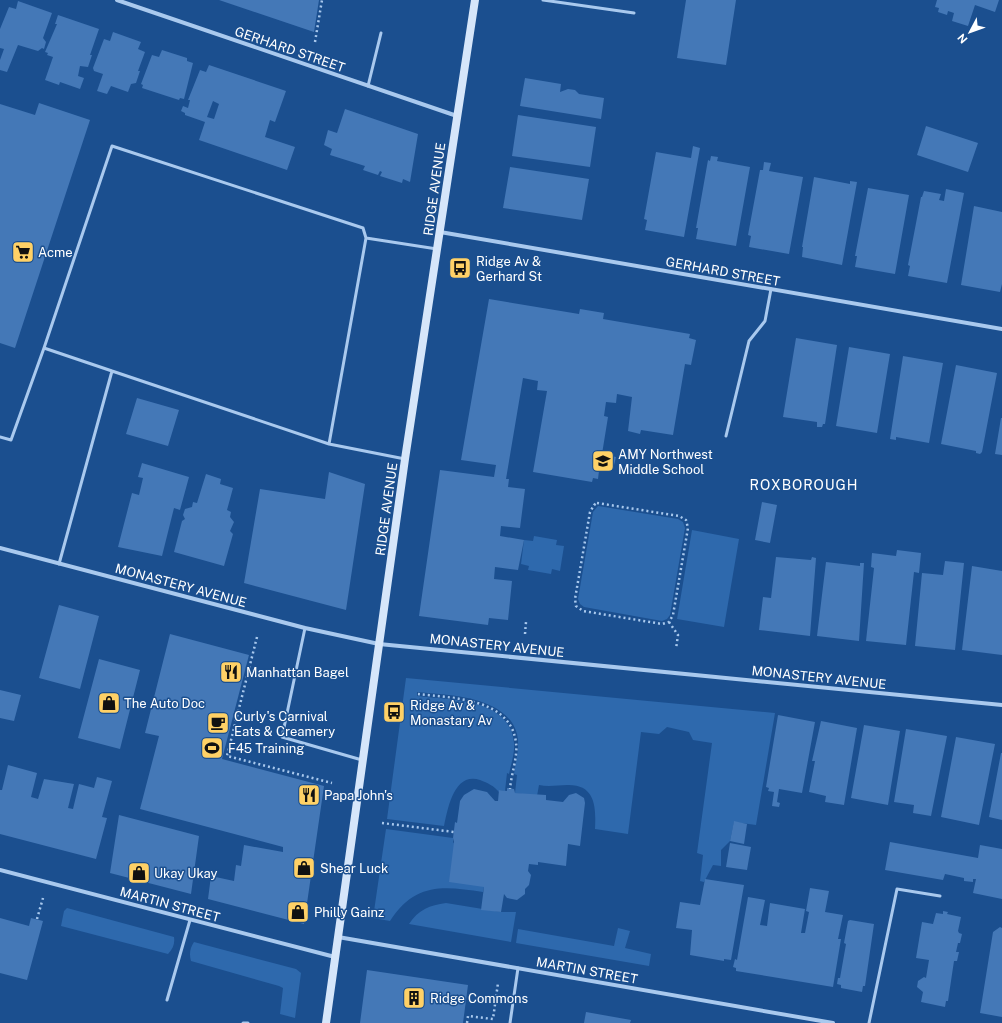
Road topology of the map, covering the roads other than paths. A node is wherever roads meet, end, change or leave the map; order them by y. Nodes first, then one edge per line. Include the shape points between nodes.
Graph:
1 (117, 0) edge
2 (476, 0) edge
3 (542, 0) edge
4 (634, 13) dead end
5 (381, 33) dead end
6 (368, 86) junction
7 (457, 116) junction
8 (440, 232) junction
9 (366, 238) junction
10 (438, 249) junction
11 (771, 289) junction
12 (1002, 329) edge
13 (44, 348) junction
14 (112, 371) junction
15 (726, 436) dead end
16 (0, 437) edge
17 (329, 444) junction
18 (405, 459) junction
19 (0, 548) edge
20 (59, 564) junction
21 (305, 628) junction
22 (379, 644) junction
23 (1002, 705) edge
24 (362, 760) junction
25 (0, 870) edge
26 (940, 896) dead end
27 (190, 920) junction
28 (338, 937) junction
29 (335, 957) junction
30 (518, 968) junction
31 (167, 1000) dead end
32 (243, 1023) edge
33 (248, 1023) edge
34 (326, 1023) edge
35 (510, 1023) edge
36 (833, 1023) edge
37 (869, 1023) edge

1 - 6 street, GERHARD STREET
2 - 7 main road, RIDGE AVENUE
3 - 4 lane
5 - 6 lane
6 - 7 street, GERHARD STREET
7 - 8 main road, RIDGE AVENUE
8 - 10 main road, RIDGE AVENUE
8 - 11 street, GERHARD STREET
9 - 10 lane
9 - 13 lane via 363,228 112,146
9 - 17 lane
10 - 18 main road, RIDGE AVENUE
11 - 12 street, GERHARD STREET
11 - 15 lane via 765,321 749,341
13 - 14 lane
13 - 16 lane via 12,440
14 - 17 lane
14 - 20 lane
17 - 18 lane
18 - 22 main road, RIDGE AVENUE
19 - 20 street, MONASTERY AVENUE
20 - 21 street, MONASTERY AVENUE
21 - 22 street, MONASTERY AVENUE
21 - 24 lane via 282,737
22 - 23 street, MONASTERY AVENUE
22 - 24 main road, RIDGE AVENUE
24 - 28 main road, RIDGE AVENUE
25 - 27 street, MARTIN STREET
26 - 37 lane via 897,889
27 - 29 street, MARTIN STREET
27 - 31 lane
28 - 29 main road, RIDGE AVENUE
28 - 30 street, MARTIN STREET
29 - 34 main road, RIDGE AVENUE
30 - 35 lane
30 - 36 street, MARTIN STREET
32 - 33 lane

